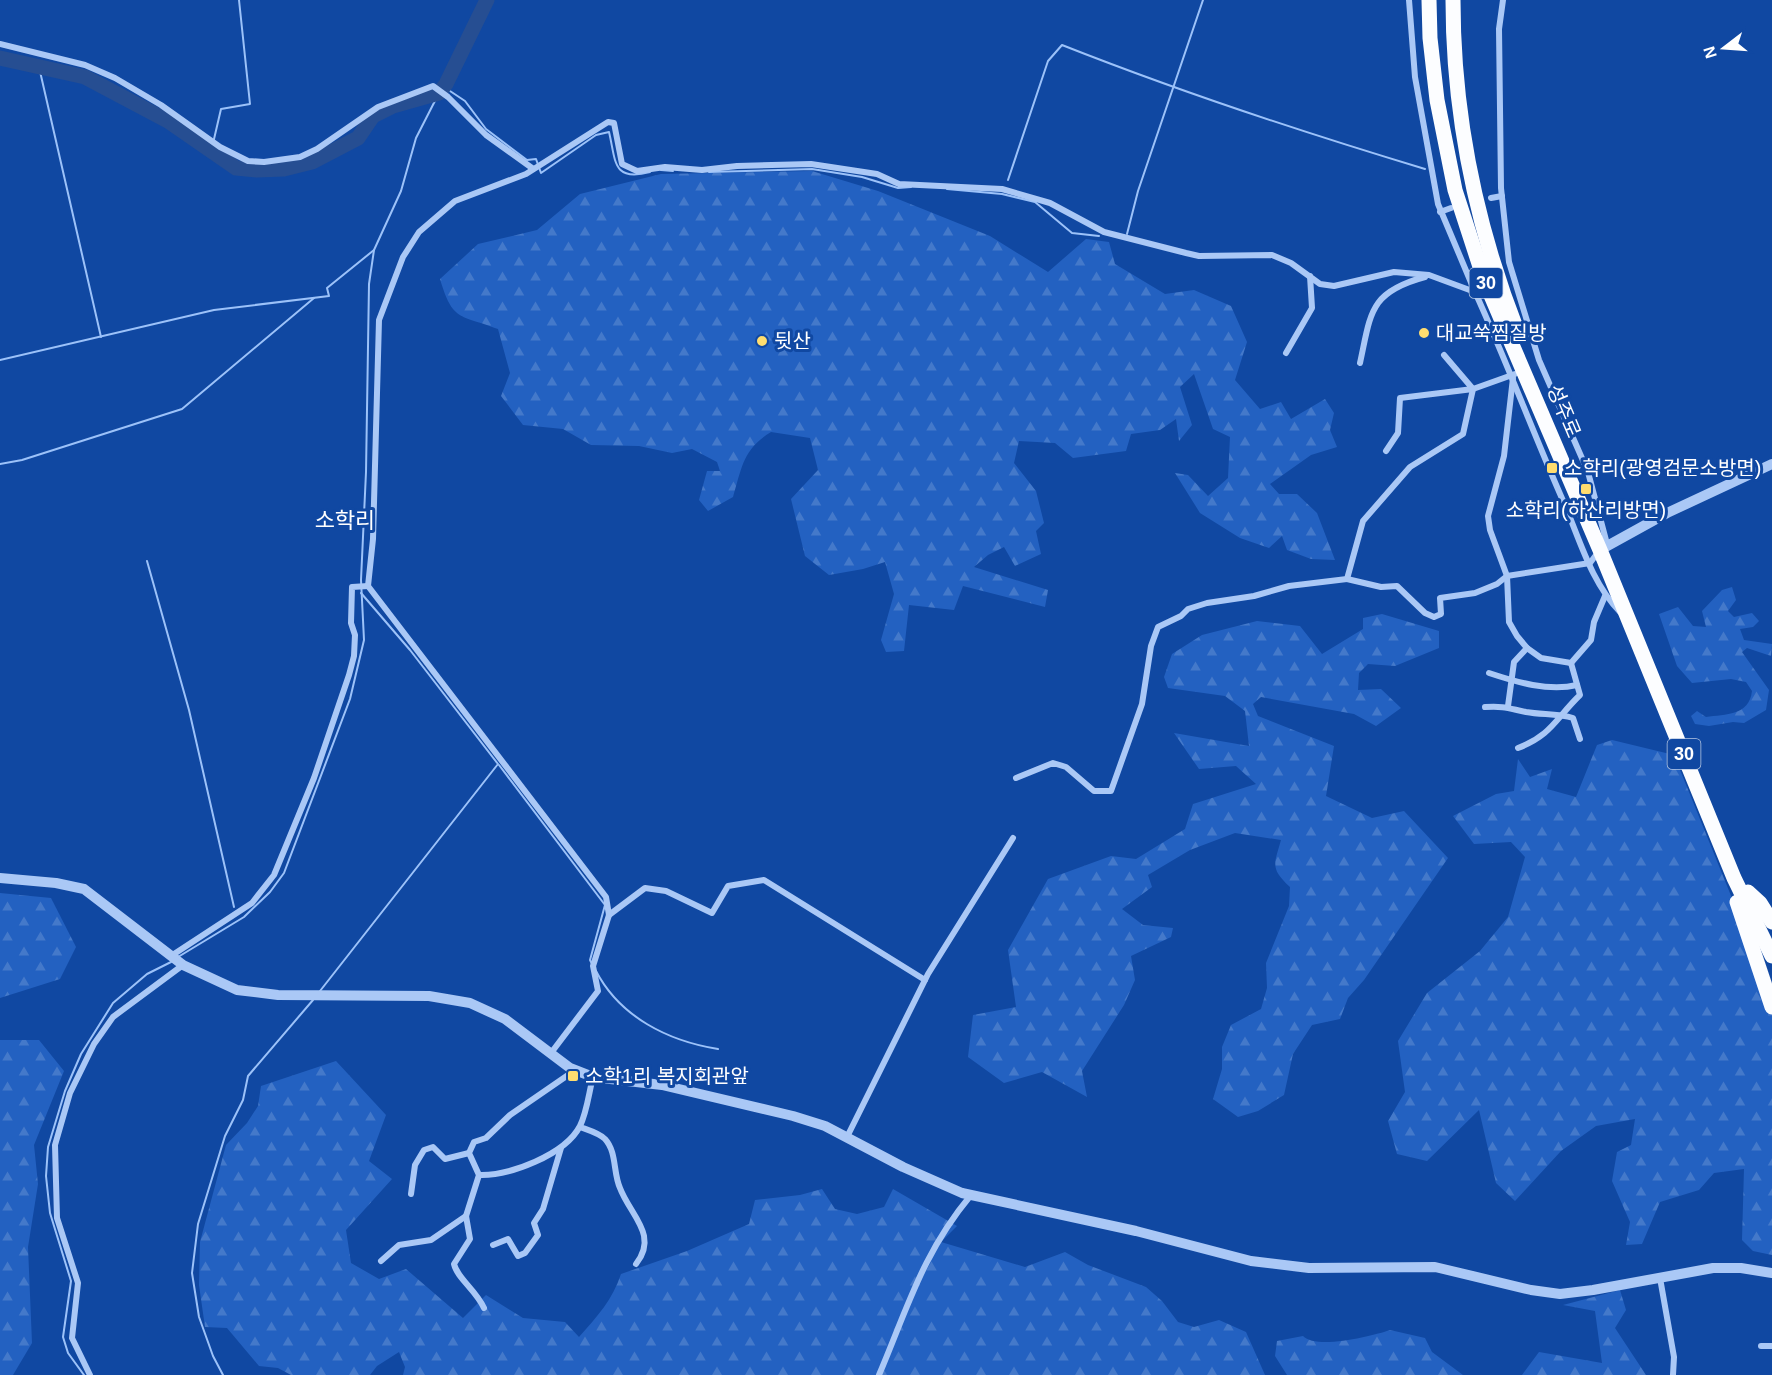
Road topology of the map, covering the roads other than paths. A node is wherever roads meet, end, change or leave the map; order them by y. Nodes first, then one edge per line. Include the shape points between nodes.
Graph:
1 (1409, 0) edge
2 (1429, 0) edge
3 (1453, 0) edge
4 (1503, 0) edge
5 (0, 44) edge
6 (532, 168) junction
7 (1502, 196) junction
8 (1491, 198) dead end
9 (1451, 208) dead end
10 (1440, 212) junction
11 (1429, 275) junction
12 (1310, 276) junction
13 (1475, 292) junction
14 (1286, 353) dead end
15 (1444, 355) dead end
16 (1360, 363) dead end
17 (1518, 373) junction
18 (1473, 389) junction
19 (1386, 451) dead end
20 (1772, 464) edge
21 (1604, 547) junction
22 (1590, 563) junction
23 (1507, 576) junction
24 (1347, 579) junction
25 (368, 585) junction
26 (1605, 596) junction
27 (1630, 623) junction
28 (1527, 648) junction
29 (1571, 663) junction
30 (1489, 673) dead end
31 (1510, 680) junction
32 (1577, 685) junction
33 (1509, 706) junction
34 (1485, 707) dead end
35 (1562, 714) junction
36 (1580, 740) dead end
37 (1518, 748) dead end
38 (1016, 777) dead end
39 (1013, 838) dead end
40 (0, 878) edge
41 (1734, 878) junction
42 (1748, 892) junction
43 (609, 915) junction
44 (1772, 922) edge
45 (1772, 943) edge
46 (1772, 956) edge
47 (177, 960) junction
48 (925, 980) junction
49 (1772, 1007) edge
50 (551, 1053) junction
51 (580, 1072) junction
52 (593, 1077) junction
53 (580, 1127) junction
54 (847, 1137) junction
55 (561, 1148) junction
56 (469, 1153) junction
57 (479, 1175) junction
58 (411, 1194) dead end
59 (971, 1195) junction
60 (466, 1216) junction
61 (494, 1245) dead end
62 (381, 1261) dead end
63 (636, 1264) dead end
64 (1772, 1273) edge
65 (1660, 1278) junction
66 (484, 1308) dead end
67 (1761, 1346) dead end
68 (1772, 1346) edge
69 (85, 1373) edge
70 (879, 1375) edge
71 (1673, 1375) edge

1 - 10 street via 1415,77
2 - 17 highway, 성주로 / 30 via 1437,100 1455,190
3 - 21 highway, 성주로 / 30 via 1461,133 1480,217 1529,362
4 - 7 street via 1499,85
5 - 6 street via 85,65 115,78 248,161 300,157 378,107 433,86 486,135
6 - 12 street via 608,122 614,123 622,164 630,169 812,164 877,174 899,184 1002,189 1050,203 1104,232 1199,256 1272,255
6 - 25 street via 517,178 455,201 433,218 408,248 391,283 379,320 373,539
7 - 8 street
7 - 21 street via 1509,262 1523,312 1553,394 1588,472
9 - 10 street
10 - 13 street
11 - 12 street via 1394,272 1334,286 1320,284
11 - 13 street
11 - 16 street via 1386,292 1371,311
12 - 14 street via 1312,308
13 - 17 street
15 - 18 street
17 - 18 street
17 - 21 highway, 성주로 / 30
17 - 22 street via 1547,469
17 - 23 street via 1504,456 1488,516
18 - 19 street via 1400,398 1398,433
18 - 24 street via 1463,434 1410,468 1363,520
20 - 21 street
21 - 22 street
21 - 27 highway, 성주로 / 30
21 - 42 highway, 성주로 / 30
22 - 23 street
22 - 26 street
23 - 24 street via 1497,585 1475,593 1440,598 1441,614 1434,617 1396,586 1381,587
23 - 28 street via 1509,622
24 - 38 street via 1207,603 1158,627 1142,704 1111,791 1094,791 1066,767 1053,763
25 - 43 street via 606,897
25 - 47 street via 352,587 351,623 355,635 349,675 314,778 274,875 252,903
26 - 27 street
26 - 29 street via 1591,640
27 - 41 highway, 성주로 / 30
28 - 29 street via 1541,658
28 - 31 street via 1514,662
29 - 32 street
30 - 31 street
31 - 32 street via 1562,689
31 - 33 street
32 - 35 street via 1580,694
33 - 34 street
33 - 35 street via 1527,712
35 - 36 street via 1573,718
35 - 37 street via 1550,731
39 - 48 street
40 - 47 street via 84,889
41 - 46 highway, 성주로 / 30
41 - 49 highway via 1735,895
42 - 44 highway
42 - 45 highway, 성주로 / 30
43 - 48 street via 645,888 666,891 712,913 728,886 764,880
43 - 50 street via 593,966 597,991
47 - 50 street via 237,990 278,995 429,996 470,1003 504,1018
47 - 69 street via 104,1028 70,1093 55,1145 57,1218 78,1283 72,1338
48 - 54 street
50 - 51 street
51 - 52 street
51 - 56 street via 571,1073 510,1115 486,1138 474,1142
52 - 53 street
52 - 54 street via 662,1084 793,1116
53 - 55 street
53 - 63 street via 603,1137 610,1145 619,1188 641,1222 645,1248
54 - 59 street via 903,1167
55 - 57 street via 507,1173
55 - 61 street via 543,1209 534,1223 538,1235 518,1256 508,1239
56 - 57 street
56 - 58 street via 445,1159 433,1147 424,1150 415,1165
57 - 60 street
59 - 65 street via 1281,1265 1435,1267 1560,1294
59 - 70 street via 932,1249 902,1312
60 - 62 street via 430,1240 399,1245
60 - 66 street via 470,1239 454,1264 455,1271 479,1296
64 - 65 street via 1713,1268
65 - 71 street via 1674,1357
67 - 68 street

